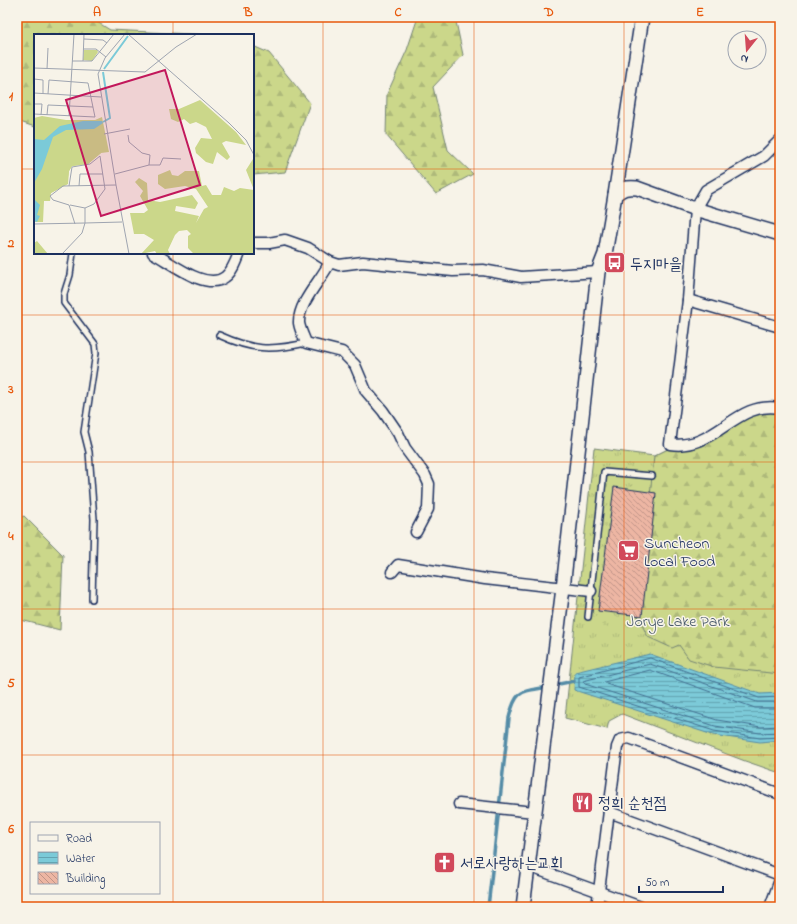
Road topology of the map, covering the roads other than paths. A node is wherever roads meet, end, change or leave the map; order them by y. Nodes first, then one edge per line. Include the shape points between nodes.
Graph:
1 (642, 17) edge
2 (780, 140) edge
3 (615, 195) junction
4 (695, 208) junction
5 (780, 234) edge
6 (254, 243) edge
7 (73, 254) edge
8 (155, 254) edge
9 (238, 254) edge
10 (330, 262) junction
11 (598, 272) junction
12 (688, 300) junction
13 (780, 327) edge
14 (219, 335) dead end
15 (306, 344) junction
16 (780, 408) edge
17 (652, 476) dead end
18 (416, 532) dead end
19 (392, 572) dead end
20 (563, 588) junction
21 (591, 591) junction
22 (92, 599) dead end
23 (588, 618) dead end
24 (780, 794) edge
25 (459, 804) dead end
26 (534, 812) junction
27 (609, 812) junction
28 (528, 866) junction
29 (780, 875) edge
30 (780, 880) edge
31 (599, 891) junction
32 (523, 907) edge
33 (597, 907) edge
34 (641, 907) edge
35 (770, 907) edge

1 - 3 street
2 - 4 street via 764,156 706,190
3 - 4 street via 628,187 637,188
3 - 11 street via 605,254
4 - 5 street
4 - 12 street
6 - 10 street via 285,240 308,248
7 - 22 lane via 64,303 95,344 96,353 84,432 89,452 93,500
8 - 9 street via 200,280 213,282 226,277
10 - 11 street via 339,265 363,262 453,271 483,270 521,277
10 - 15 street via 313,287 299,322
11 - 20 street
12 - 13 street
12 - 16 street via 670,444 688,445 701,440 720,431 746,411
14 - 15 lane via 251,348 279,349
15 - 18 street via 342,352 355,365 366,391 383,411 425,475 429,484 428,509
17 - 21 lane via 604,472
19 - 20 street via 398,565
20 - 21 street
20 - 26 street
21 - 23 lane
24 - 27 street via 625,738 620,740 617,747
25 - 26 street
26 - 28 street
27 - 29 street
27 - 31 street
28 - 31 street
28 - 32 street
30 - 35 street
31 - 33 street
31 - 34 street

